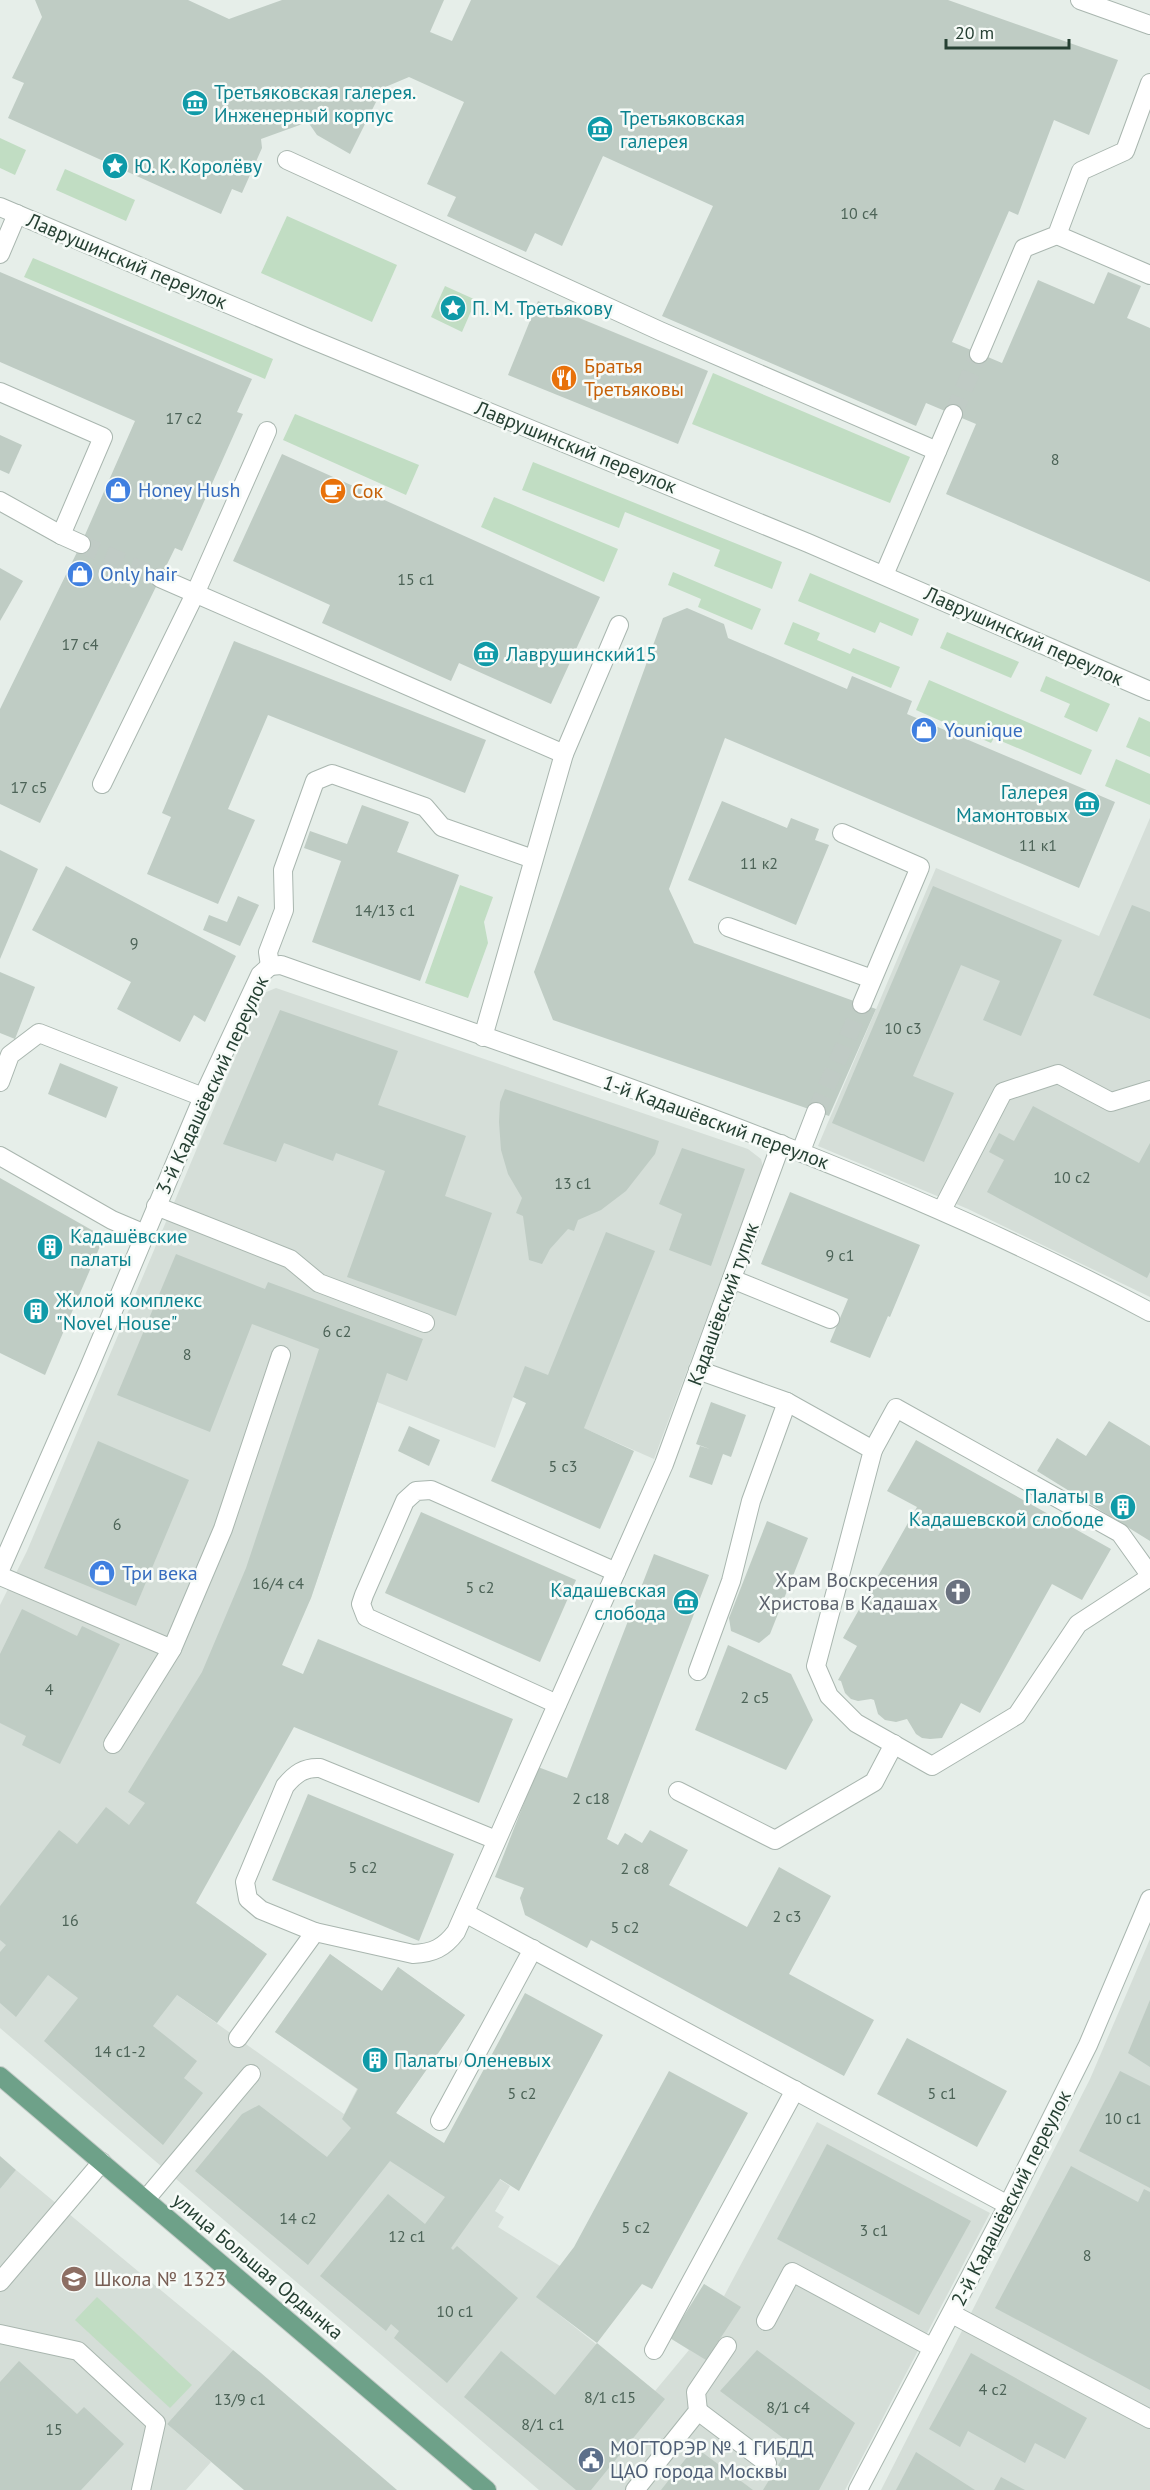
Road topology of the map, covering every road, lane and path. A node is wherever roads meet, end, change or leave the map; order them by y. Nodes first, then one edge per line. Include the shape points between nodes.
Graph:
1 (1080, 0) edge
2 (1150, 25) edge
3 (1150, 83) edge
4 (287, 160) dead end
5 (8, 210) edge
6 (1057, 235) junction
7 (0, 254) edge
8 (1150, 275) edge
9 (979, 354) tunnel mouth
10 (0, 392) edge
11 (953, 414) tunnel mouth
12 (267, 431) dead end
13 (937, 451) junction
14 (0, 501) edge
15 (61, 535) junction
16 (81, 544) tunnel mouth
17 (884, 575) junction
18 (160, 578) tunnel mouth
19 (195, 594) junction
20 (619, 625) dead end
21 (1150, 691) edge
22 (564, 754) junction
23 (102, 784) dead end
24 (842, 833) dead end
25 (533, 860) junction
26 (728, 927) dead end
27 (270, 966) junction
28 (872, 979) junction
29 (862, 1004) tunnel mouth
30 (483, 1037) junction
31 (0, 1082) edge
32 (1150, 1090) edge
33 (203, 1097) junction
34 (816, 1112) tunnel mouth
35 (781, 1144) junction
36 (801, 1151) junction
37 (0, 1156) edge
38 (156, 1206) junction
39 (942, 1210) junction
40 (145, 1234) junction
41 (732, 1279) junction
42 (1148, 1305) edge
43 (830, 1319) dead end
44 (425, 1323) dead end
45 (281, 1355) dead end
46 (698, 1370) junction
47 (787, 1402) junction
48 (873, 1450) junction
49 (0, 1570) edge
50 (616, 1572) junction
51 (0, 1576) edge
52 (1150, 1576) edge
53 (172, 1649) junction
54 (698, 1671) dead end
55 (557, 1704) junction
56 (113, 1744) dead end
57 (894, 1744) junction
58 (678, 1791) dead end
59 (496, 1840) junction
60 (1150, 1899) edge
61 (465, 1912) junction
62 (315, 1932) junction
63 (533, 1949) junction
64 (237, 2038) dead end
65 (251, 2074) dead end
66 (0, 2076) edge
67 (795, 2090) junction
68 (440, 2121) dead end
69 (102, 2162) junction
70 (146, 2199) junction
71 (1008, 2205) junction
72 (0, 2282) edge
73 (952, 2314) junction
74 (766, 2321) dead end
75 (0, 2334) edge
76 (727, 2346) dead end
77 (933, 2348) junction
78 (654, 2350) dead end
79 (698, 2411) junction
80 (1150, 2419) edge
81 (767, 2463) dead end
82 (141, 2490) edge
83 (487, 2490) edge
84 (635, 2490) edge
85 (858, 2490) edge

1 - 2 street
3 - 6 street via 1125,152 1081,171
4 - 13 street via 660,331
5 - 7 street
5 - 17 street, Лаврушинский переулок
6 - 8 street
6 - 9 street via 1024,248
10 - 15 street via 104,437
11 - 13 street
12 - 19 street
13 - 17 street
14 - 15 street
15 - 16 street
17 - 21 street, Лаврушинский переулок
18 - 19 street
19 - 22 street
19 - 23 street
20 - 22 street
22 - 25 street
24 - 28 street via 920,867
25 - 27 street via 442,827 425,807 332,774 315,782 283,870 284,910 268,952
25 - 30 street
26 - 28 street
27 - 30 street, 1-й Кадашёвский переулок via 280,965
27 - 33 street, 3-й Кадашёвский переулок via 260,975
28 - 29 street
30 - 35 street, 1-й Кадашёвский переулок
31 - 33 street via 10,1055 39,1033
32 - 39 street via 1111,1102 1058,1074 1003,1092
33 - 38 street, 3-й Кадашёвский переулок
34 - 36 street
35 - 36 street, 1-й Кадашёвский переулок
35 - 41 street, Кадашёвский тупик
36 - 39 street, 1-й Кадашёвский переулок
37 - 40 street via 112,1220
38 - 40 street, 3-й Кадашёвский переулок
38 - 44 street via 290,1259 319,1283
39 - 42 street, 1-й Кадашёвский переулок
40 - 49 street, 3-й Кадашёвский переулок
41 - 43 street
41 - 46 street, Кадашёвский тупик
45 - 53 street via 223,1529
46 - 47 street
46 - 50 street, Кадашёвский тупик via 664,1464
47 - 48 street
47 - 54 street via 750,1501 731,1581
48 - 52 street via 896,1408 1120,1533
48 - 57 street via 816,1666 829,1696 856,1723
50 - 55 street, Кадашёвский тупик
50 - 55 street via 431,1491 410,1495 400,1512 361,1604 366,1617
51 - 53 street
52 - 57 street via 1078,1624 1017,1715 932,1766
53 - 56 street
55 - 59 street, Кадашёвский тупик
57 - 58 street via 873,1782 775,1840
59 - 61 street, Кадашёвский тупик
59 - 62 street, Кадашёвский тупик via 320,1768 302,1771 285,1786 245,1882 245,1891 254,1905
60 - 71 street, 2-й Кадашёвский переулок via 1088,2045
61 - 62 street, Кадашёвский тупик via 448,1942 427,1953 413,1954
61 - 63 street
62 - 64 street
63 - 67 street
63 - 68 street
65 - 70 street
66 - 69 main road, улица Большая Ордынка
67 - 71 street
67 - 78 street
69 - 70 main road, улица Большая Ордынка
69 - 72 street
70 - 83 main road, улица Большая Ордынка
71 - 73 street, 2-й Кадашёвский переулок
73 - 77 street, 2-й Кадашёвский переулок
73 - 80 street
74 - 77 street via 792,2272
75 - 82 street via 78,2351 156,2423
76 - 79 street via 696,2392
77 - 85 street, 2-й Кадашёвский переулок
79 - 81 street
79 - 84 street

